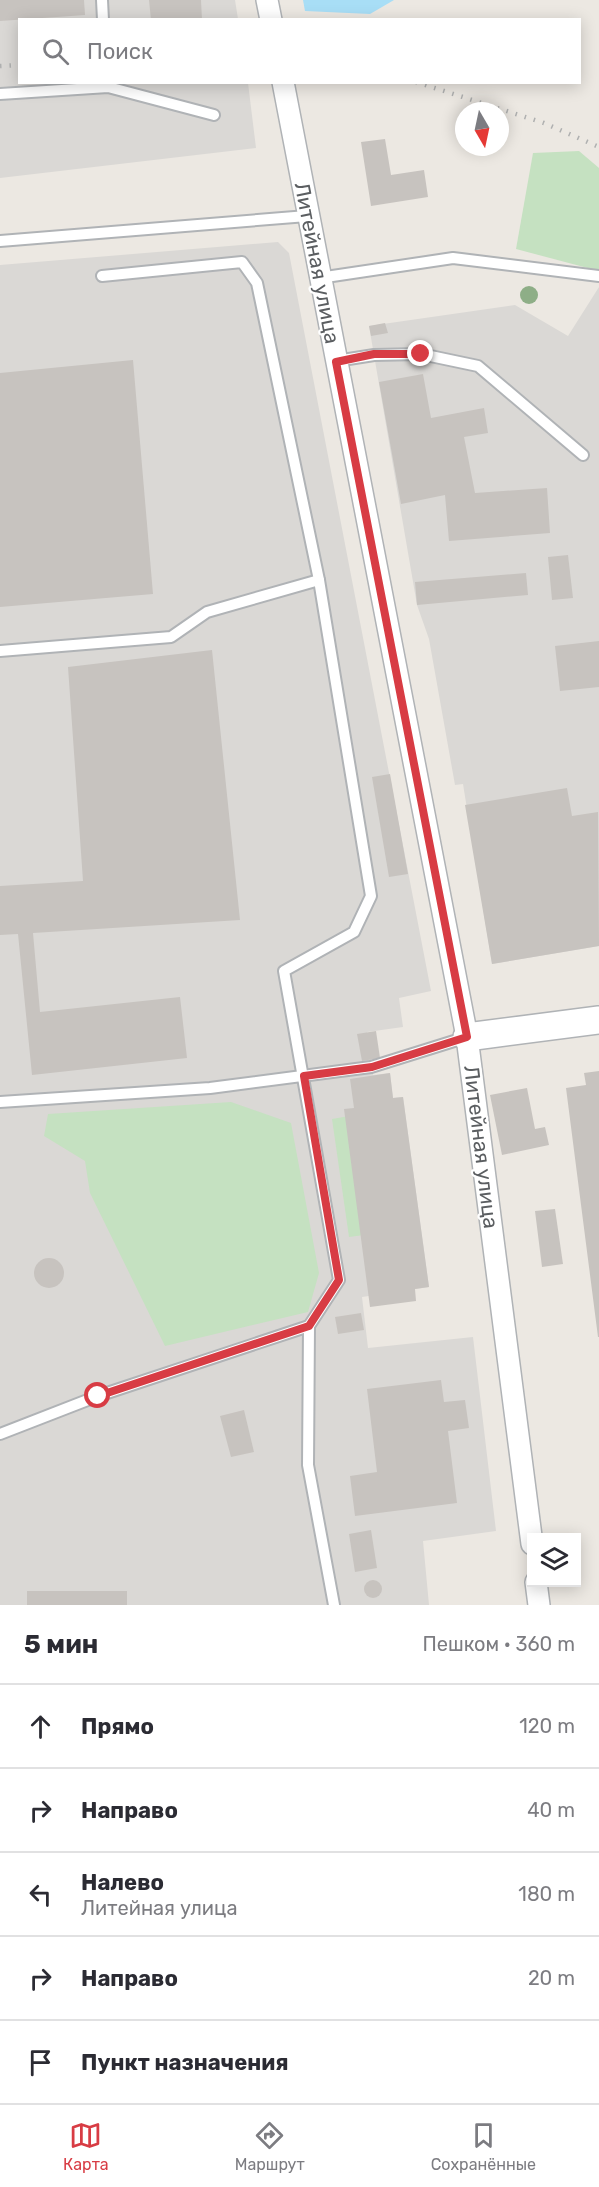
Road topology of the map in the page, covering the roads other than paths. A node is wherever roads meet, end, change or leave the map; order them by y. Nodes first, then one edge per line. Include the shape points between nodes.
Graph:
1 (102, 0) edge
2 (267, 0) edge
3 (103, 18) edge
4 (271, 18) edge
5 (283, 84) edge
6 (108, 85) edge
7 (0, 94) edge
8 (214, 115) dead end
9 (308, 216) junction
10 (0, 241) edge
11 (102, 276) dead end
12 (599, 276) edge
13 (319, 278) junction
14 (336, 362) junction
15 (583, 455) dead end
16 (319, 580) junction
17 (0, 651) edge
18 (599, 1020) edge
19 (467, 1037) junction
20 (304, 1076) junction
21 (0, 1102) edge
22 (309, 1326) junction
23 (0, 1434) edge
24 (530, 1533) edge
25 (537, 1587) edge
26 (334, 1605) edge
27 (539, 1605) edge

1 - 3 lane
2 - 4 street
5 - 9 street, Литейная улица
6 - 7 lane
6 - 8 lane
9 - 10 lane
9 - 13 street, Литейная улица
11 - 16 lane via 242,262 257,283
12 - 13 lane via 453,258
13 - 14 street, Литейная улица
14 - 15 lane via 374,354 421,354 478,366
14 - 19 street, Литейная улица
16 - 17 lane via 207,612 171,637
16 - 20 lane via 370,896 354,932 284,971
18 - 19 street
19 - 20 lane via 372,1067
19 - 24 street, Литейная улица
20 - 21 lane via 210,1088
20 - 22 lane via 339,1280
22 - 23 lane via 98,1396
22 - 26 lane via 308,1465
25 - 27 street

